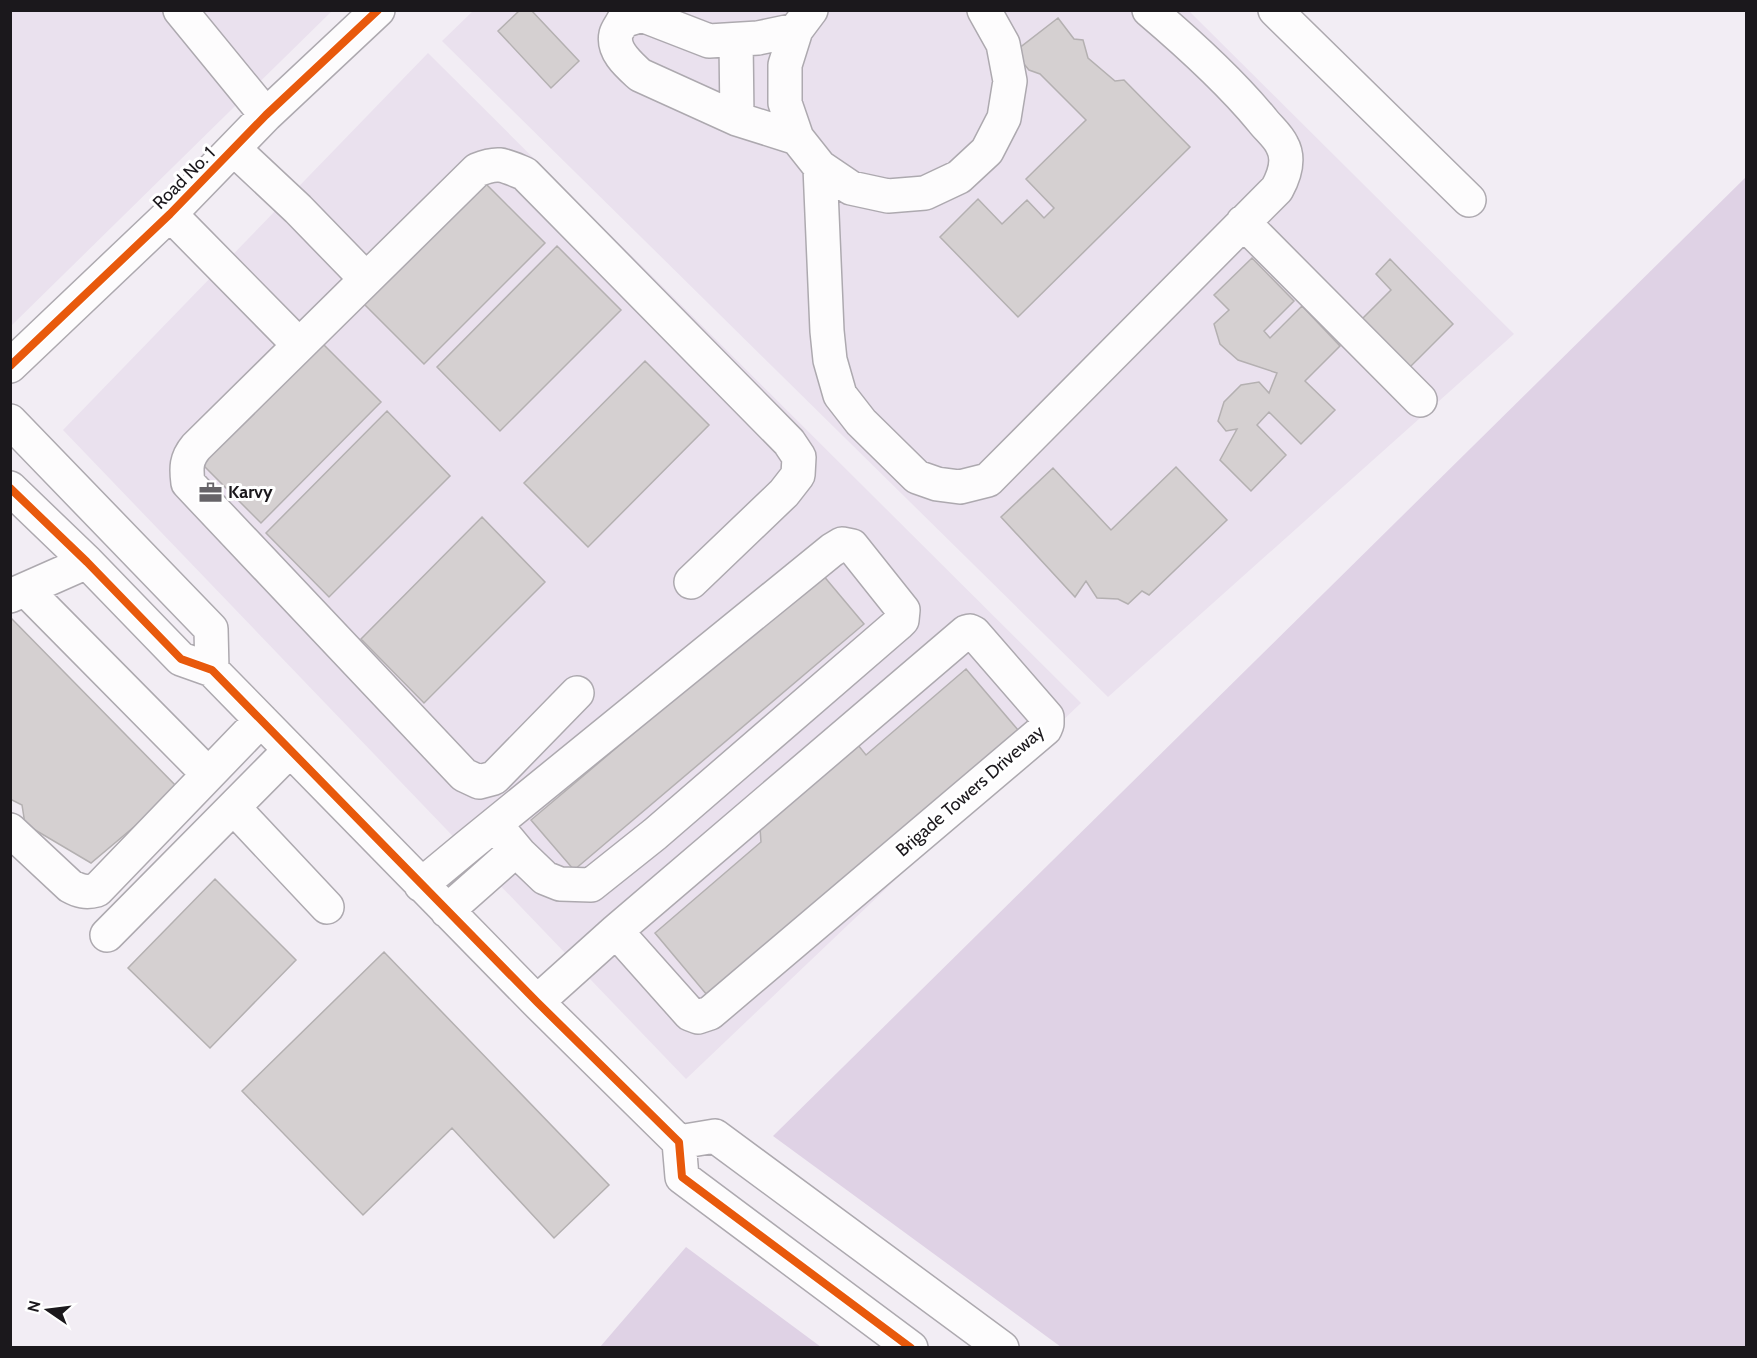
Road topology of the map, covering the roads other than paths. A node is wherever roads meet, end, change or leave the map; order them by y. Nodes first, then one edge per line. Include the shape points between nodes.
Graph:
1 (180, 10) edge
2 (378, 10) edge
3 (984, 10) edge
4 (1149, 10) edge
5 (1275, 10) edge
6 (670, 17) edge
7 (804, 20) edge
8 (736, 40) junction
9 (266, 115) junction
10 (737, 119) junction
11 (797, 138) junction
12 (234, 149) junction
13 (820, 167) junction
14 (1469, 200) dead end
15 (170, 214) junction
16 (1243, 222) junction
17 (366, 279) junction
18 (299, 345) junction
19 (10, 366) edge
20 (1420, 400) dead end
21 (10, 421) edge
22 (10, 488) edge
23 (87, 562) junction
24 (691, 582) dead end
25 (18, 593) edge
26 (212, 670) junction
27 (577, 693) dead end
28 (261, 720) junction
29 (290, 750) junction
30 (208, 774) junction
31 (234, 808) junction
32 (495, 824) junction
33 (10, 830) edge
34 (516, 850) junction
35 (421, 885) junction
36 (327, 907) dead end
37 (447, 911) junction
38 (616, 931) junction
39 (107, 935) dead end
40 (537, 1002) junction
41 (679, 1142) junction
42 (910, 1347) edge
43 (1002, 1347) edge

1 - 9 street
2 - 9 street, Road No. 1
3 - 13 street via 1003,44 1010,81 1004,118 987,152 959,177 925,193 888,196 851,188
4 - 16 street via 1251,107 1283,146 1284,176 1277,189
5 - 14 street
6 - 8 street via 709,41
6 - 10 street via 642,15 623,21 616,35 617,50 640,75
7 - 8 street via 758,38
7 - 11 street via 784,65 784,103
8 - 10 street
9 - 12 street, Road No. 1
10 - 11 street
11 - 13 street
12 - 15 street, Road No. 1
12 - 17 street
13 - 16 street via 827,331 840,395 861,423 917,477 960,487 988,480
15 - 18 street
15 - 19 street, Road No. 1
16 - 20 street
17 - 18 street
17 - 24 street via 477,170 493,164 525,174 800,457 798,475 784,493
18 - 27 street via 196,447 188,457 188,483 464,775 479,782 494,778
21 - 26 street via 211,629
22 - 23 street
23 - 25 street
23 - 26 street via 181,659
25 - 30 street
26 - 28 street
28 - 29 street
28 - 30 street
29 - 31 street
29 - 35 street
30 - 33 street via 97,890 90,892 70,886
31 - 36 street
31 - 39 street
32 - 34 street
32 - 34 street via 842,544 852,546 898,602 904,615 898,624 656,834 591,885 560,884 545,878
32 - 35 street
34 - 37 street
35 - 37 street
37 - 40 street
38 - 38 street, Brigade Towers Driveway via 966,632 975,633 1047,717 1045,729 710,1013 698,1017 690,1014
38 - 40 street, Brigade Towers Driveway
40 - 41 street
41 - 42 street via 682,1177
41 - 43 street via 715,1136

